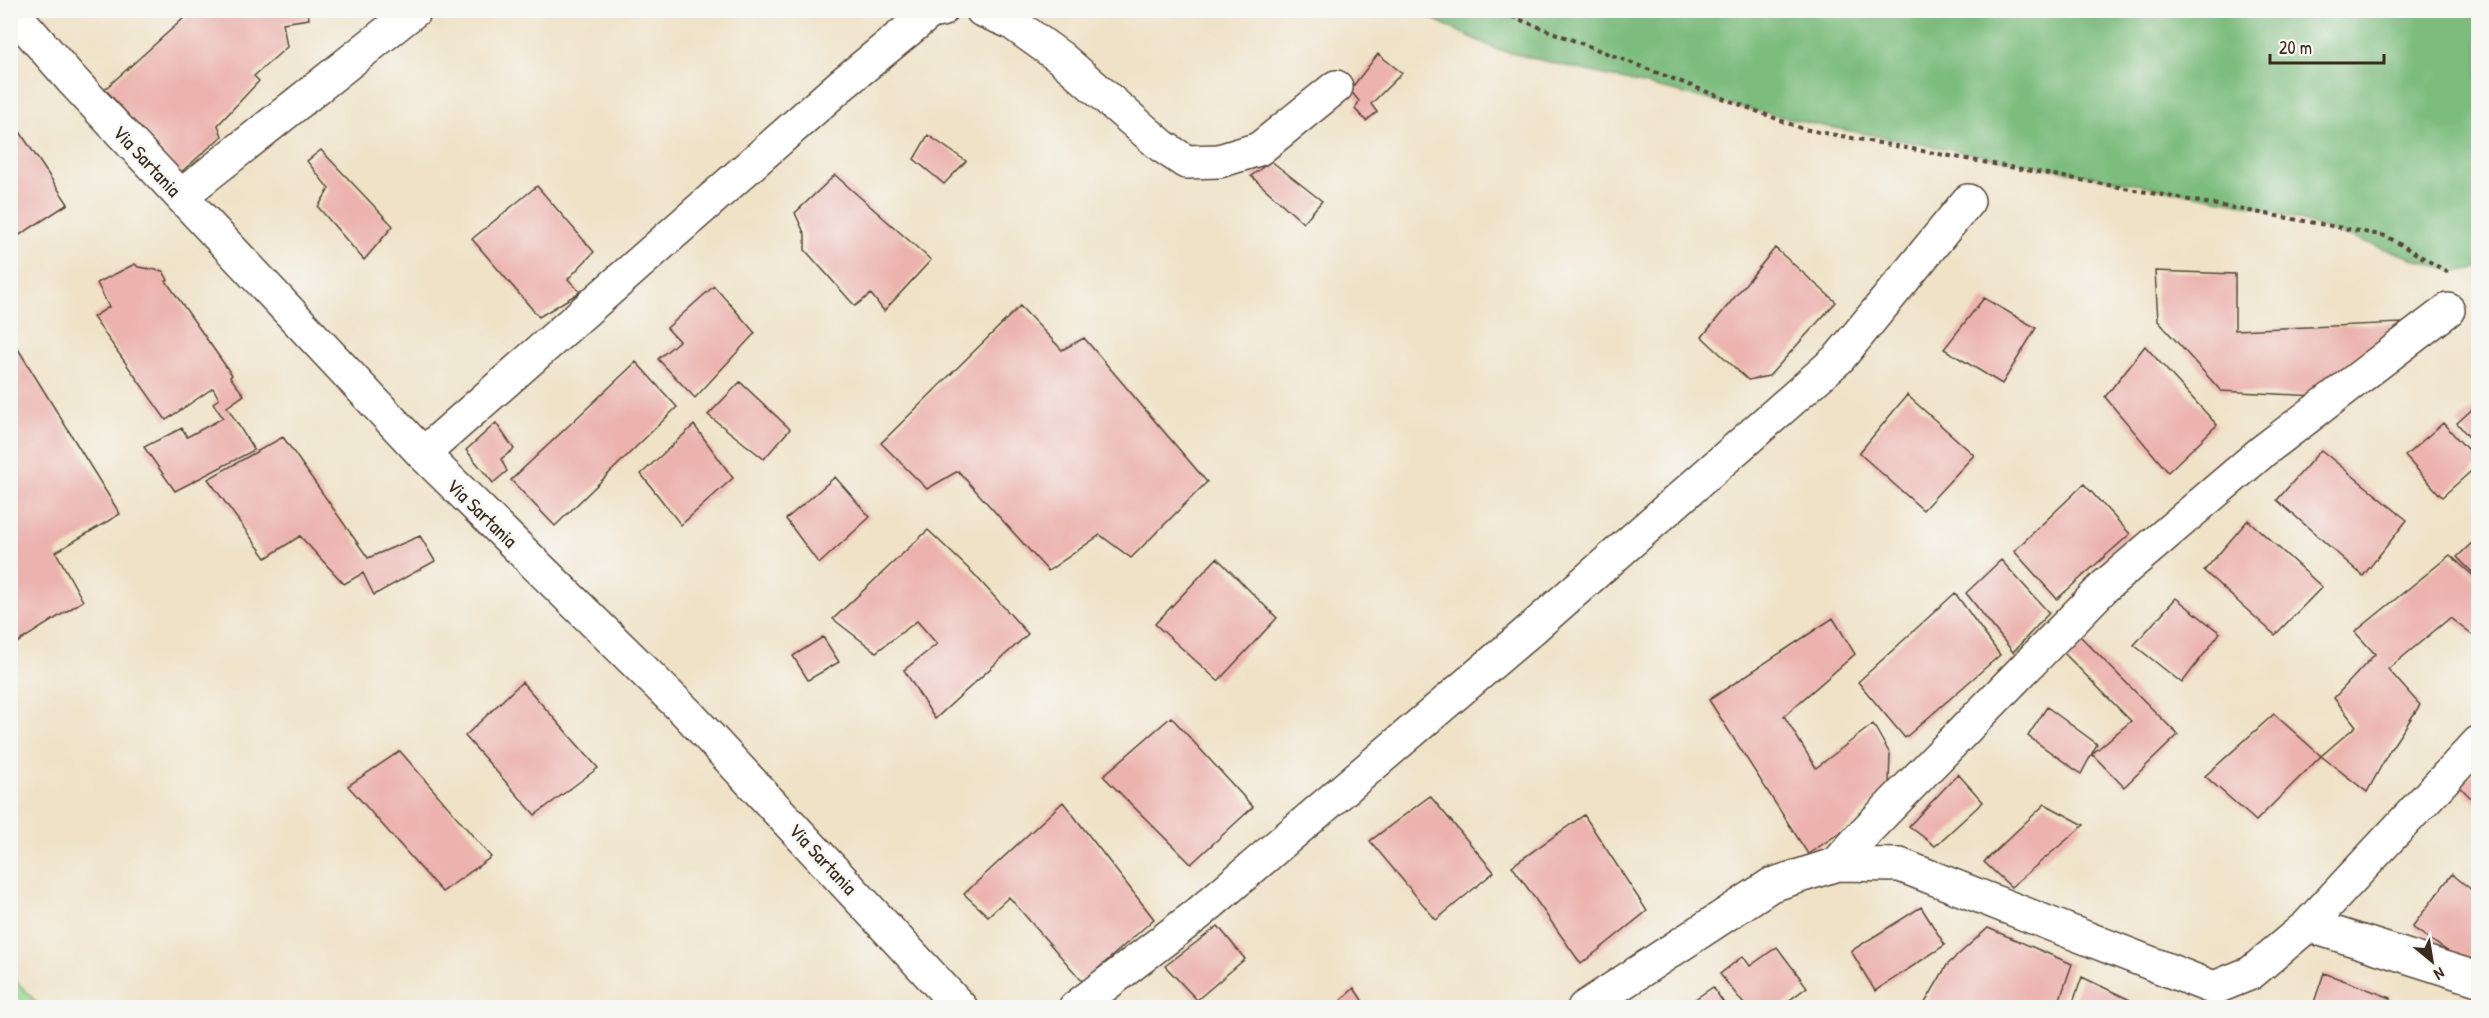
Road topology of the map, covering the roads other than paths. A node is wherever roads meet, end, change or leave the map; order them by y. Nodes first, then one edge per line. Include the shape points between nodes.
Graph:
1 (415, 10) edge
2 (941, 10) edge
3 (982, 10) edge
4 (18, 28) edge
5 (1336, 87) dead end
6 (181, 196) junction
7 (1968, 201) dead end
8 (2448, 310) dead end
9 (423, 454) junction
10 (2478, 743) edge
11 (1837, 864) junction
12 (2308, 925) junction
13 (2478, 979) edge
14 (962, 1008) edge
15 (1075, 1008) edge
16 (1584, 1008) edge

1 - 6 street
2 - 9 street via 930,12 840,86
3 - 5 street via 1011,22 1061,57 1162,146 1186,162 1219,161 1259,149
4 - 6 street, Via Sartania
6 - 9 street, Via Sartania
7 - 15 street via 1839,358 1527,633 1198,914
8 - 11 street via 2263,452 2105,586
9 - 14 street, Via Sartania via 687,713
10 - 12 street
11 - 12 street via 1900,865 2214,988 2252,973
11 - 16 street via 1771,885
12 - 13 street

